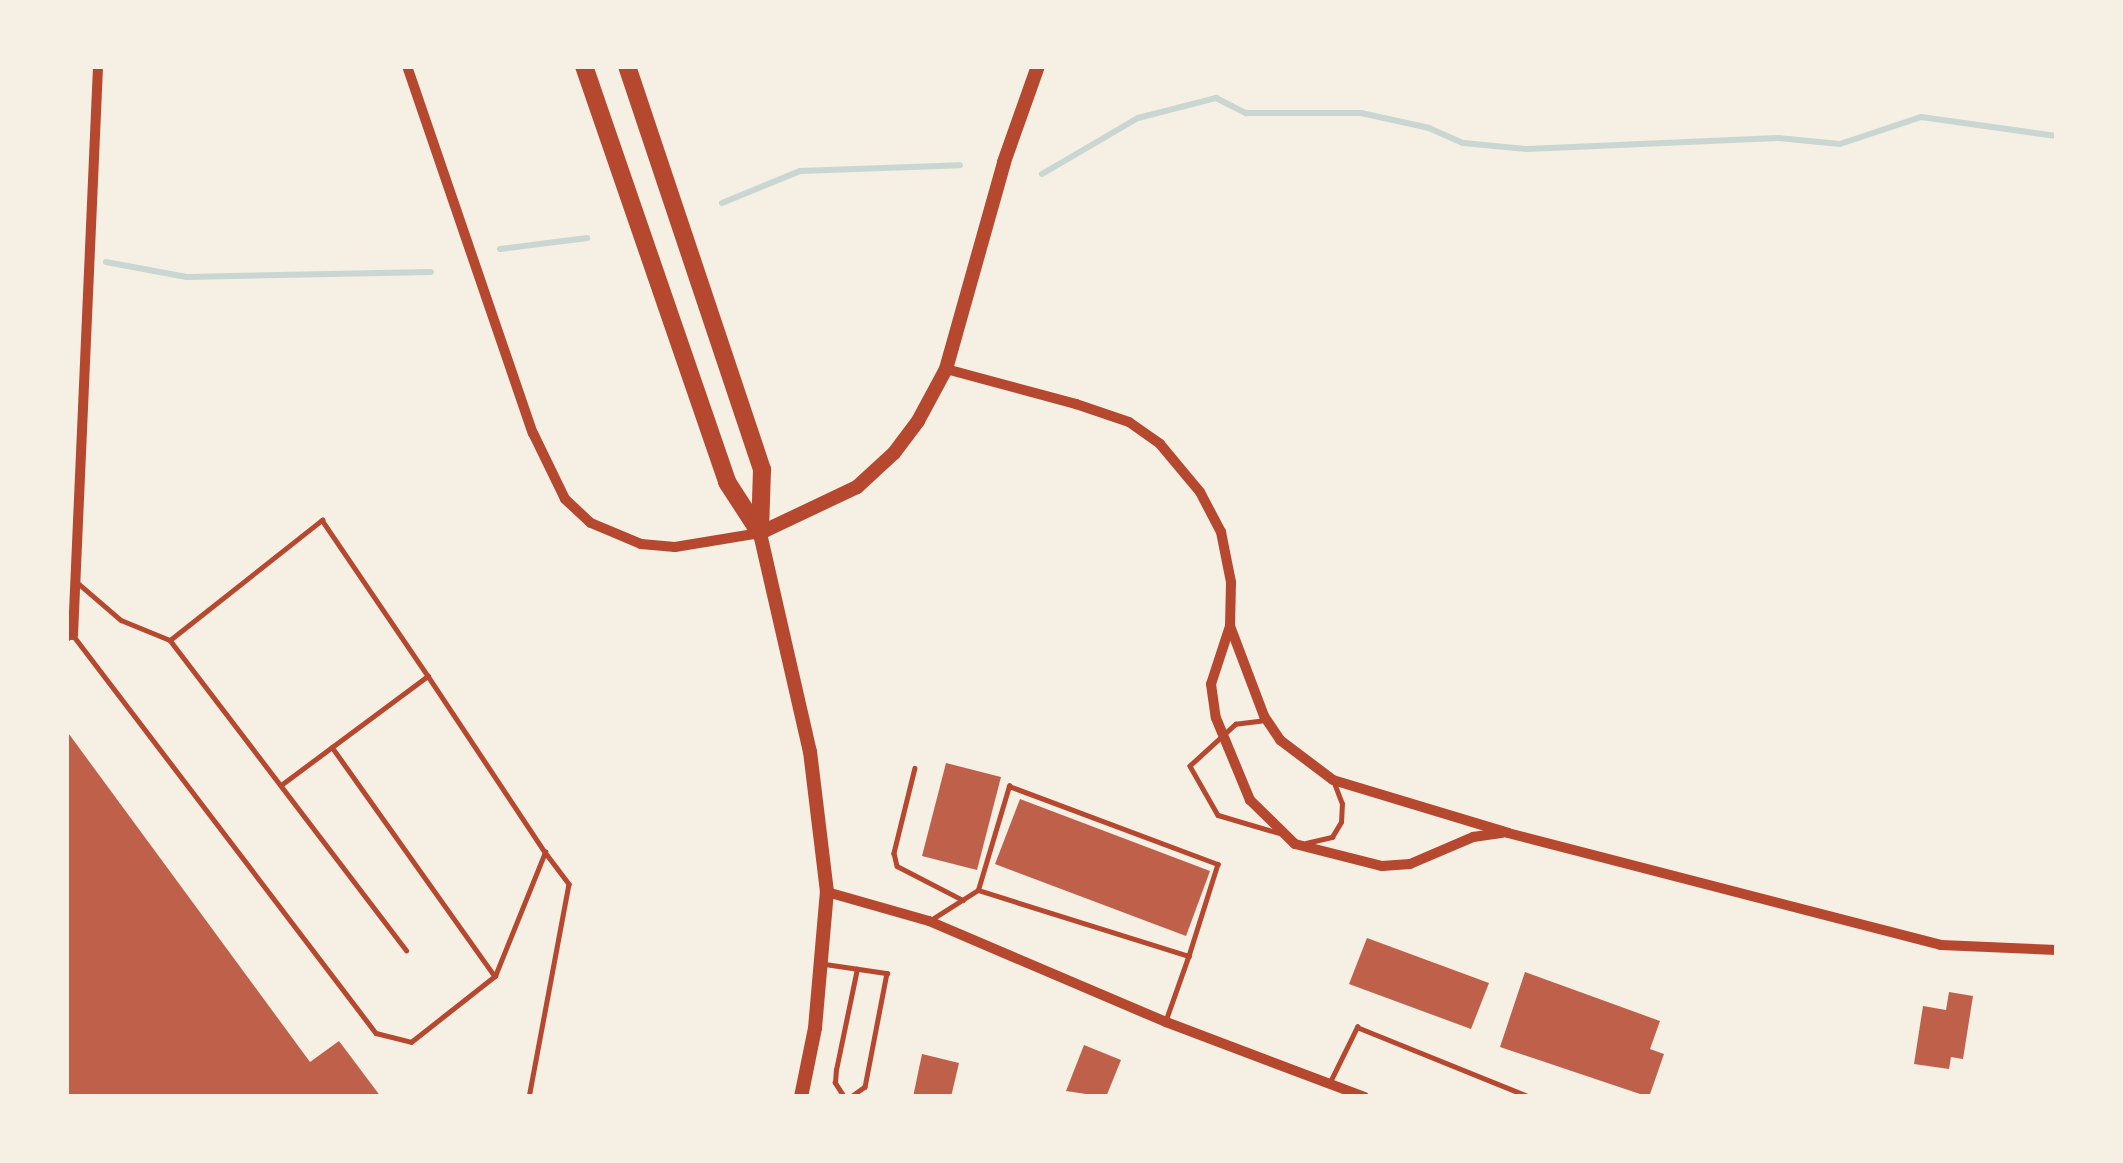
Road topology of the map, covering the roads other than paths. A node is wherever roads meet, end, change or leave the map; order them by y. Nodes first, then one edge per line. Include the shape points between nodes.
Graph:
1 (98, 66) edge
2 (407, 66) edge
3 (584, 66) edge
4 (624, 66) edge
5 (1038, 66) edge
6 (946, 369) junction
7 (760, 533) junction
8 (75, 580) junction
9 (1231, 626) junction
10 (69, 637) edge
11 (170, 640) junction
12 (428, 676) junction
13 (1268, 722) junction
14 (1222, 735) junction
15 (332, 747) junction
16 (915, 768) dead end
17 (1333, 780) junction
18 (281, 785) junction
19 (1508, 833) junction
20 (1283, 835) junction
21 (1294, 844) junction
22 (544, 853) junction
23 (978, 890) junction
24 (827, 892) junction
25 (963, 900) junction
26 (929, 921) junction
27 (406, 950) dead end
28 (2057, 950) edge
29 (1189, 956) junction
30 (820, 964) junction
31 (856, 969) junction
32 (495, 976) junction
33 (1166, 1022) junction
34 (1330, 1084) junction
35 (801, 1096) edge
36 (529, 1097) edge
37 (818, 1097) edge
38 (848, 1097) edge
39 (1364, 1097) edge
40 (1529, 1097) edge

1 - 8 street
2 - 7 street via 533,434 565,499 591,523 641,544 675,547
3 - 7 highway via 727,482
4 - 7 highway via 762,470
5 - 6 main road
6 - 7 main road via 906,437 857,487
6 - 9 street via 1112,416 1160,444 1221,532
7 - 24 main road via 810,752
8 - 10 street
8 - 11 lane via 121,620
9 - 13 street
9 - 14 street via 1211,684
10 - 32 lane via 376,1034 411,1042
11 - 12 lane via 322,520
11 - 18 lane
12 - 15 lane
12 - 22 lane
13 - 14 lane via 1249,719
13 - 17 street
14 - 20 street via 1250,800
14 - 20 lane via 1190,766 1204,799 1218,815
15 - 18 lane
15 - 32 lane
16 - 25 lane via 897,866
17 - 19 street
17 - 21 lane via 1342,804 1332,837
18 - 27 lane
19 - 21 street via 1382,866
19 - 28 street via 1941,945
20 - 21 street
22 - 32 lane
22 - 36 lane via 569,884
23 - 25 lane
23 - 29 lane
23 - 29 lane via 1009,786 1218,864
24 - 26 street
24 - 30 main road
25 - 26 lane
26 - 33 street
29 - 33 lane
30 - 31 lane
30 - 35 main road
31 - 38 lane via 835,1083
31 - 38 lane via 887,973 865,1087
33 - 34 street
34 - 39 street
34 - 40 lane via 1357,1027
35 - 37 lane

